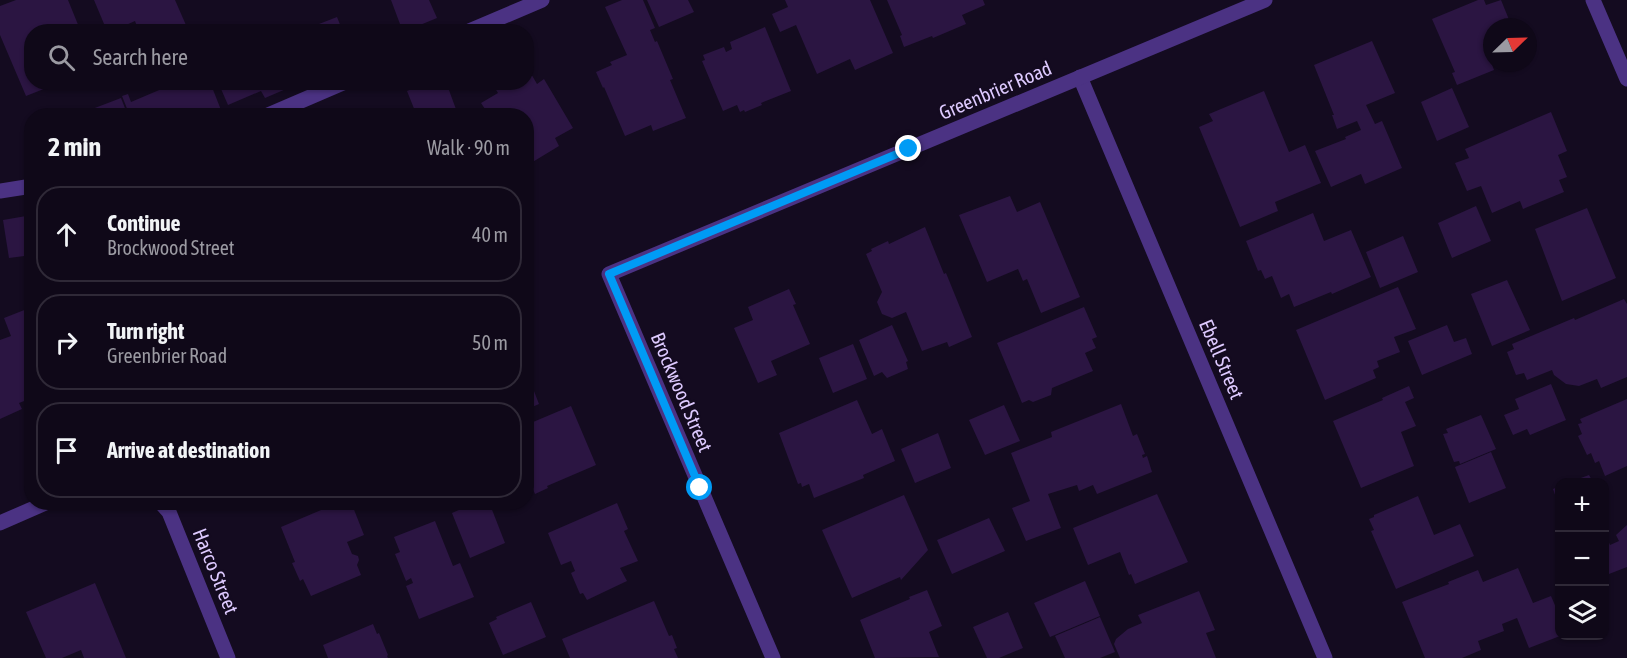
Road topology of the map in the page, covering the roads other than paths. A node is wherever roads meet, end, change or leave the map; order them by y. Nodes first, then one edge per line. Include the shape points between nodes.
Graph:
1 (542, 0) edge
2 (1265, 0) edge
3 (1593, 0) edge
4 (486, 24) edge
5 (1080, 77) junction
6 (1627, 79) edge
7 (326, 90) edge
8 (285, 108) edge
9 (24, 187) edge
10 (0, 191) edge
11 (609, 274) joint
12 (30, 510) edge
13 (167, 510) edge
14 (0, 523) edge
15 (228, 658) edge
16 (773, 658) edge
17 (1325, 658) edge

1 - 4 street
2 - 5 street, Greenbrier Road
3 - 6 street
5 - 11 street, Greenbrier Road
5 - 17 street, Ebell Street
7 - 8 street
9 - 10 street
11 - 16 street, Brockwood Street
12 - 14 street
13 - 15 street, Harco Street

